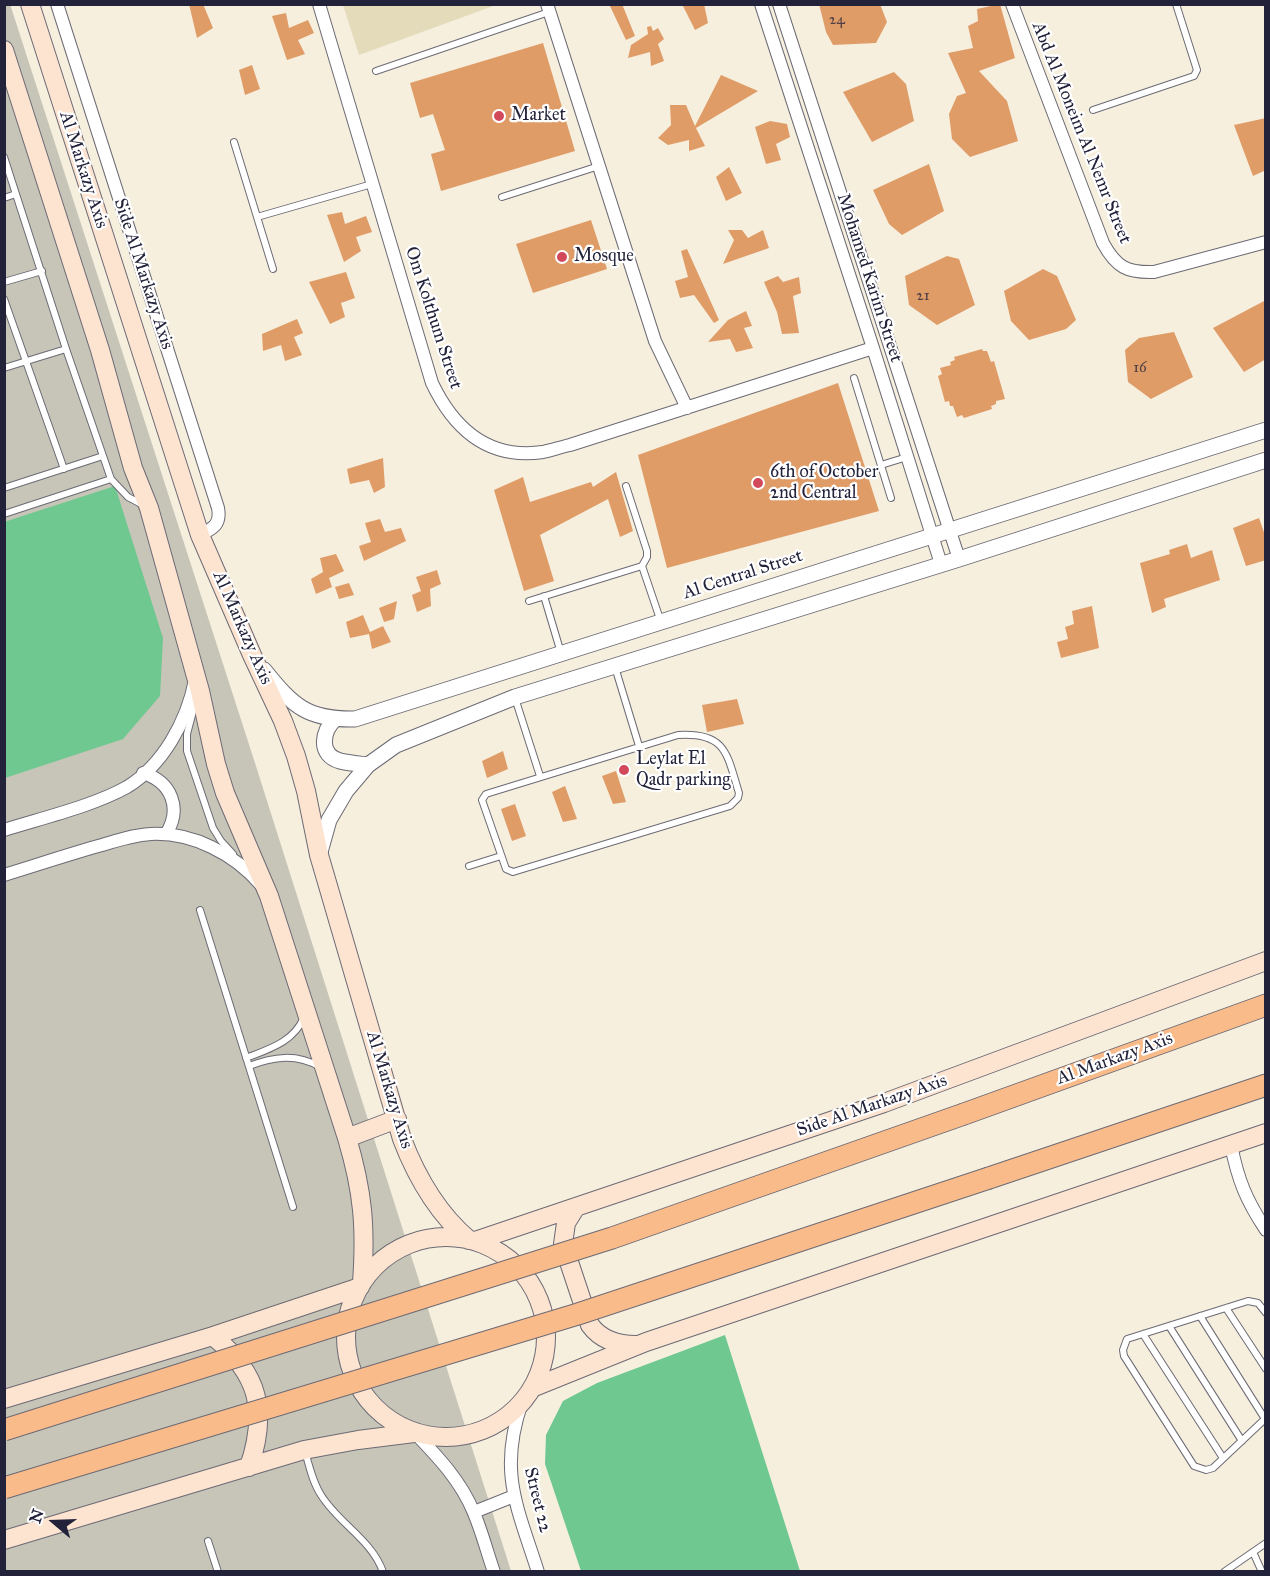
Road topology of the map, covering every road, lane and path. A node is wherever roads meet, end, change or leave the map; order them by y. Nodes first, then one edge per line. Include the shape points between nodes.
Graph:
1 (30, 4) edge
2 (57, 4) edge
3 (318, 4) edge
4 (761, 4) edge
5 (779, 4) edge
6 (1012, 4) edge
7 (1176, 4) edge
8 (548, 8) edge
9 (4, 50) edge
10 (376, 71) dead end
11 (1093, 110) dead end
12 (234, 142) dead end
13 (4, 157) edge
14 (599, 166) junction
15 (372, 184) junction
16 (4, 185) edge
17 (16, 192) junction
18 (502, 197) dead end
19 (4, 198) edge
20 (258, 217) junction
21 (1266, 242) edge
22 (273, 269) dead end
23 (42, 271) junction
24 (4, 282) edge
25 (4, 298) edge
26 (873, 348) junction
27 (66, 349) junction
28 (25, 362) junction
29 (4, 368) edge
30 (854, 378) dead end
31 (687, 408) junction
32 (1266, 430) edge
33 (103, 456) junction
34 (908, 457) junction
35 (1266, 460) edge
36 (881, 465) junction
37 (64, 469) junction
38 (111, 479) junction
39 (626, 486) dead end
40 (4, 488) edge
41 (891, 498) dead end
42 (149, 508) junction
43 (4, 514) edge
44 (949, 530) junction
45 (200, 534) junction
46 (932, 535) junction
47 (959, 559) junction
48 (941, 564) junction
49 (642, 566) junction
50 (544, 596) junction
51 (529, 601) dead end
52 (661, 622) junction
53 (562, 654) junction
54 (252, 655) junction
55 (615, 666) junction
56 (198, 683) junction
57 (515, 697) junction
58 (335, 719) junction
59 (639, 746) junction
60 (368, 765) junction
61 (143, 773) junction
62 (540, 776) junction
63 (4, 830) edge
64 (166, 834) junction
65 (320, 855) junction
66 (501, 856) junction
67 (470, 866) dead end
68 (259, 871) junction
69 (4, 875) edge
70 (269, 896) junction
71 (200, 910) dead end
72 (1266, 961) edge
73 (1266, 1005) edge
74 (306, 1010) junction
75 (246, 1058) junction
76 (249, 1066) junction
77 (326, 1071) junction
78 (1266, 1085) edge
79 (397, 1119) junction
80 (1266, 1133) edge
81 (347, 1138) junction
82 (1231, 1145) junction
83 (293, 1207) dead end
84 (576, 1207) junction
85 (1266, 1230) edge
86 (472, 1241) junction
87 (361, 1285) junction
88 (1226, 1308) junction
89 (1266, 1313) edge
90 (1200, 1316) junction
91 (1169, 1326) junction
92 (1143, 1334) junction
93 (213, 1336) junction
94 (639, 1345) junction
95 (1266, 1369) edge
96 (527, 1395) junction
97 (4, 1400) edge
98 (1265, 1418) edge
99 (4, 1431) edge
100 (415, 1433) junction
101 (1242, 1441) junction
102 (304, 1450) junction
103 (1223, 1458) junction
104 (249, 1467) junction
105 (4, 1488) edge
106 (514, 1496) junction
107 (474, 1512) junction
108 (4, 1540) edge
109 (208, 1541) dead end
110 (1266, 1543) edge
111 (1253, 1552) junction
112 (218, 1572) edge
113 (383, 1572) edge
114 (494, 1572) edge
115 (538, 1572) edge
116 (1224, 1572) edge
117 (1262, 1572) edge

1 - 45 main road, Al Markazy Axis
2 - 45 street, Side Al Markazy Axis via 218,507 214,528
3 - 15 street, Om Kolthum Street
4 - 26 street, Mohamed Karim Street
5 - 44 street, Mohamed Karim Street
6 - 21 street, Abd Al Moneim Al Nemr Street via 1110,257 1123,268 1138,273 1154,272
7 - 11 lane via 1196,74
8 - 10 lane
8 - 14 street
9 - 42 main road via 100,350 133,468
12 - 20 lane
13 - 17 lane
14 - 18 lane
14 - 31 street via 655,342
15 - 20 lane
15 - 31 street, Om Kolthum Street via 432,383 443,406 462,428 486,444 513,452 542,452
16 - 17 lane
17 - 19 lane
17 - 23 lane
20 - 22 lane
23 - 24 lane
23 - 27 lane
25 - 28 lane
26 - 31 street, Om Kolthum Street
26 - 34 street, Mohamed Karim Street
27 - 28 lane
27 - 33 lane
28 - 29 lane
28 - 37 lane
30 - 36 lane
32 - 44 street, Al Central Street
33 - 37 lane
33 - 38 lane
34 - 36 lane
34 - 46 street, Mohamed Karim Street
35 - 47 street
36 - 41 lane
37 - 40 lane
38 - 42 lane via 128,497
38 - 43 lane
39 - 49 lane via 647,551
42 - 56 main road
44 - 46 street, Al Central Street
44 - 47 street, Mohamed Karim Street
45 - 54 main road, Al Markazy Axis
46 - 48 street, Mohamed Karim Street
46 - 52 street, Al Central Street
47 - 48 street
48 - 55 street
49 - 50 lane
49 - 52 lane
50 - 51 lane
50 - 53 lane
52 - 53 street, Al Central Street
53 - 58 street, Al Central Street via 380,712
54 - 58 street, Al Central Street via 287,698 319,716
54 - 65 main road, Al Markazy Axis via 296,756
55 - 57 street
55 - 59 lane
56 - 61 street via 181,723 163,752
56 - 68 main road via 225,793
56 - 68 lane via 188,726 187,751 217,835 238,859
57 - 60 street via 396,745
57 - 62 lane
58 - 60 street via 324,736 329,754 339,761
59 - 62 lane
59 - 66 lane via 687,735 719,743 725,750 738,798 730,806 513,872 506,869
60 - 65 street via 336,805
61 - 63 street via 127,787 82,806
61 - 64 street via 159,780 170,793 174,818
62 - 66 lane via 483,796
64 - 69 street via 134,836
64 - 70 street via 215,849 245,869
65 - 79 main road, Al Markazy Axis
66 - 67 lane
68 - 70 main road
70 - 74 main road
71 - 75 lane
72 - 84 main road, Side Al Markazy Axis via 884,1104
73 - 99 highway, Al Markazy Axis, bridge via 612,1238
74 - 75 lane via 289,1038
74 - 77 main road
75 - 76 lane
76 - 77 lane via 269,1059 292,1058
76 - 83 lane
77 - 81 main road
78 - 105 highway, bridge via 578,1314
79 - 81 main road
79 - 86 main road, Al Markazy Axis via 409,1158 428,1194 454,1227
80 - 82 main road
81 - 87 main road via 358,1173 363,1209
82 - 85 street via 1242,1189
82 - 94 main road
84 - 86 main road, Side Al Markazy Axis
84 - 94 main road via 566,1223 563,1244 590,1325 606,1339
86 - 87 main road via 452,1237 417,1241 386,1258
86 - 96 main road via 491,1248 513,1264 539,1300 546,1336 544,1354
87 - 93 main road
87 - 100 main road via 346,1333 356,1381 386,1418
88 - 89 lane via 1253,1301
88 - 90 lane
88 - 95 lane
90 - 91 lane
90 - 98 lane
91 - 92 lane
91 - 101 lane
92 - 103 lane
92 - 103 lane via 1128,1339 1124,1356 1194,1466 1206,1470
93 - 97 main road
93 - 104 main road via 232,1352 256,1395 257,1443
94 - 96 main road
96 - 100 main road via 497,1424 466,1436
96 - 106 street, Street 22 via 514,1428 510,1455
98 - 101 lane
100 - 102 main road
100 - 107 street via 450,1470
101 - 103 lane
102 - 104 main road
102 - 113 lane via 320,1495 366,1545
104 - 108 main road
106 - 107 street
106 - 115 street, Street 22
107 - 114 street
109 - 112 lane
110 - 111 lane
111 - 116 lane
111 - 117 lane

